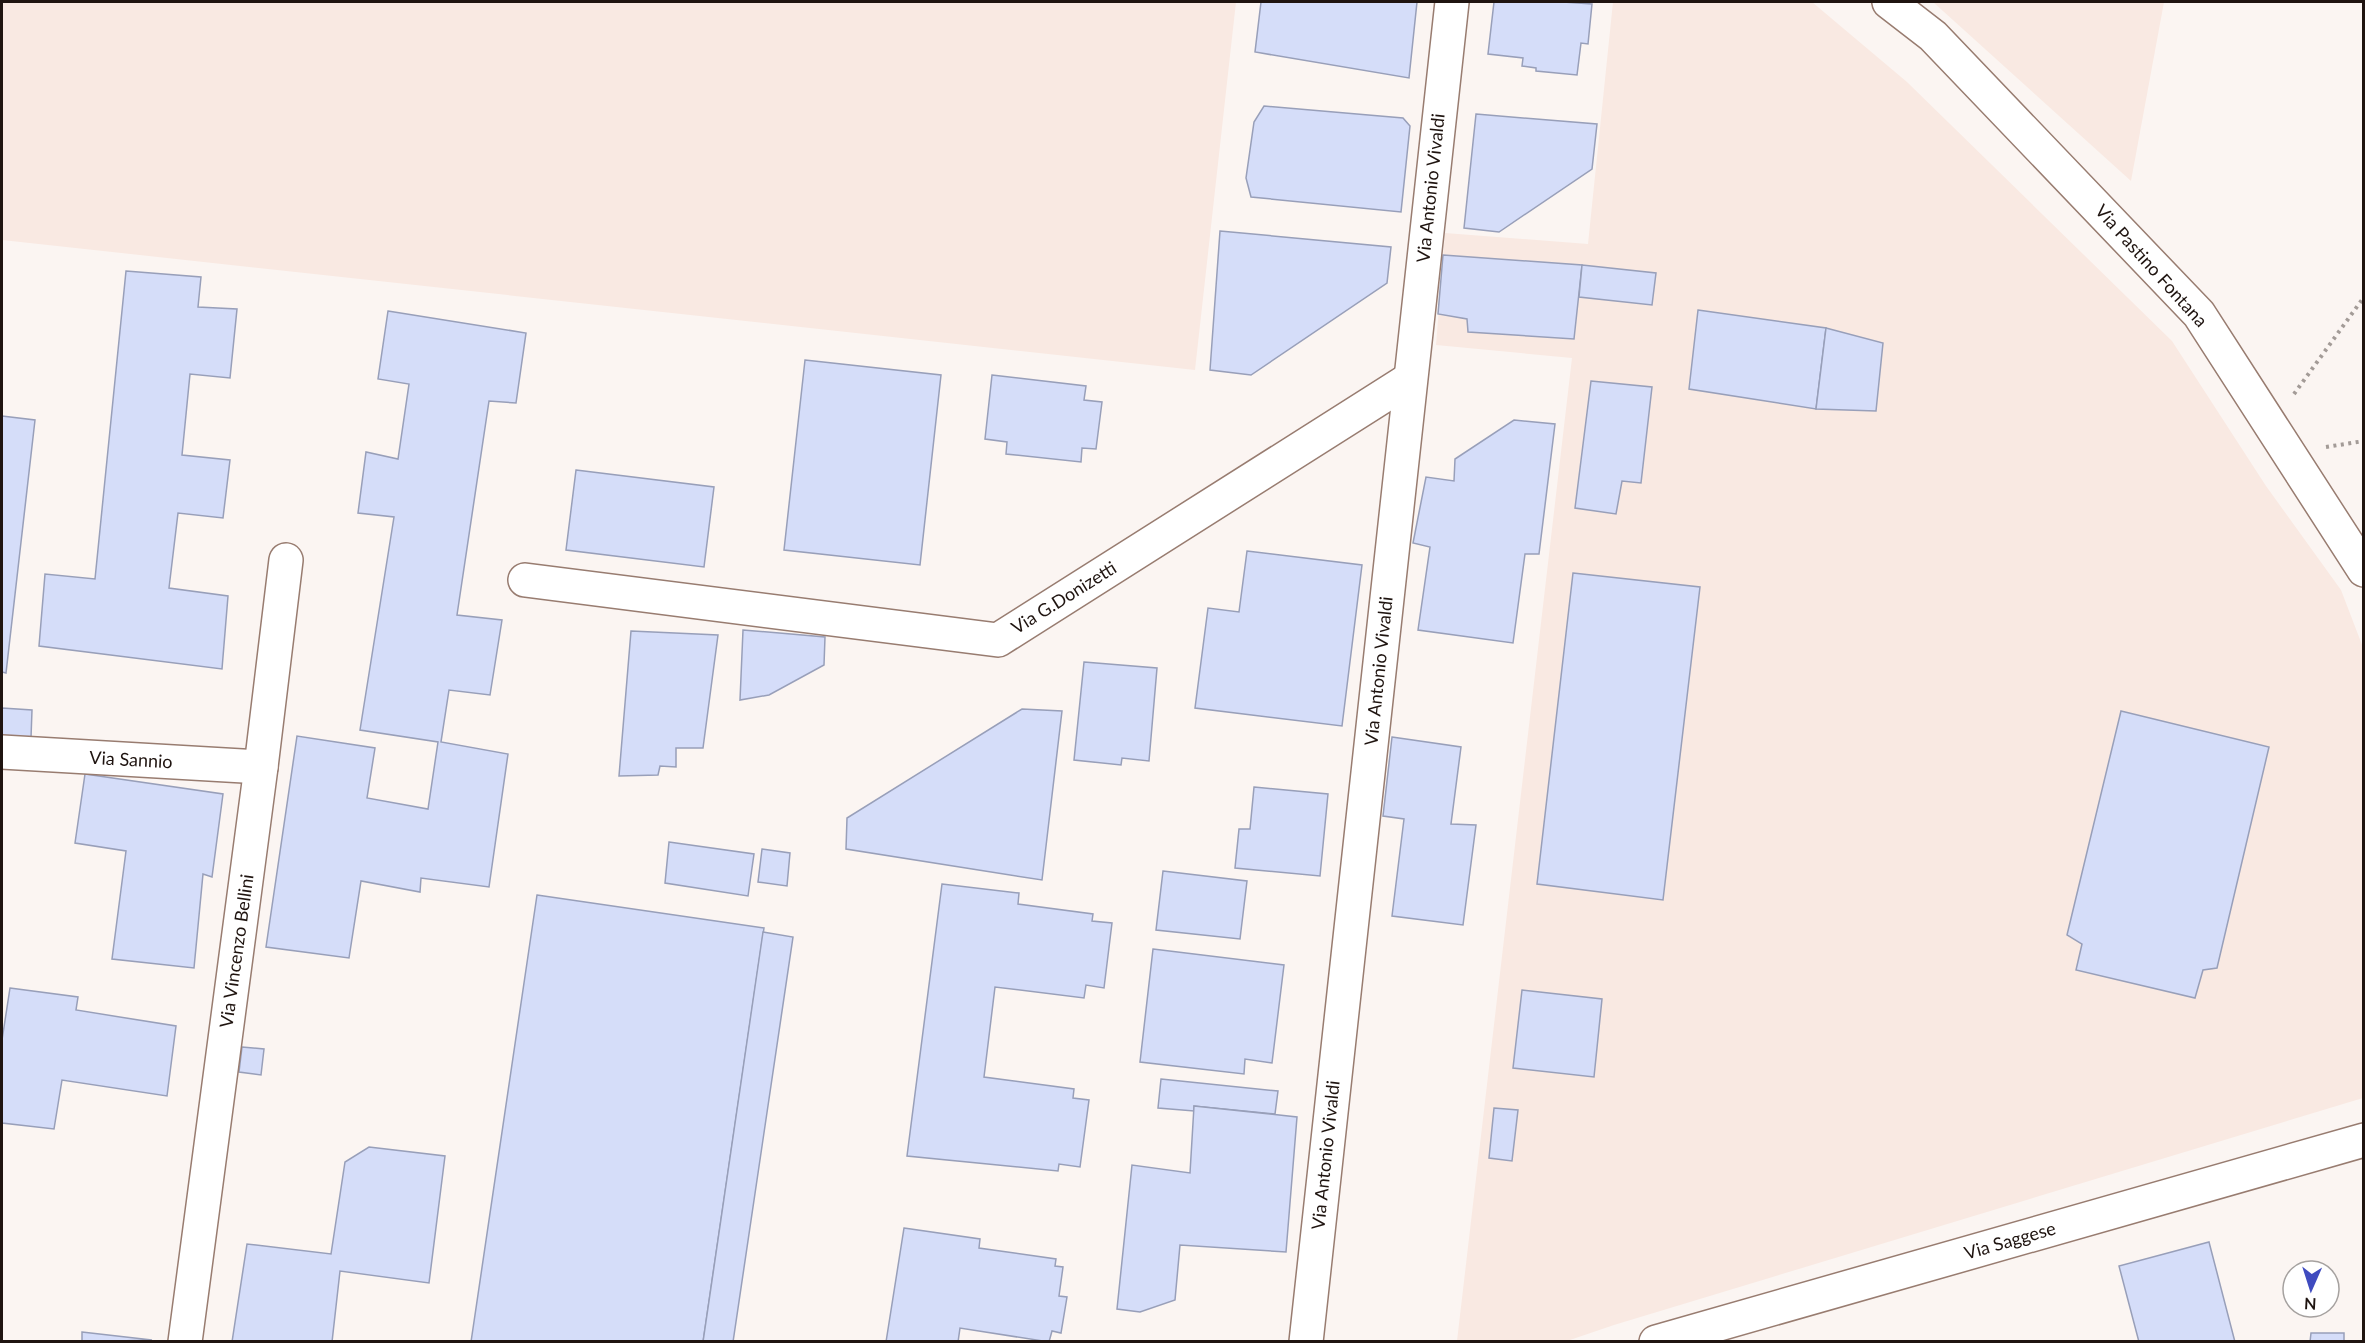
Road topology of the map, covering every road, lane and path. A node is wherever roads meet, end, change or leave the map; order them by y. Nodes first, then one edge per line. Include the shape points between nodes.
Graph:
1 (1452, 2) edge
2 (1889, 2) edge
3 (2364, 297) edge
4 (1410, 379) junction
5 (2271, 425) junction
6 (285, 560) dead end
7 (2364, 570) edge
8 (525, 580) dead end
9 (2, 752) edge
10 (261, 767) junction
11 (2364, 1140) edge
12 (184, 1341) edge
13 (1306, 1341) edge
14 (1656, 1341) edge

1 - 4 street, Via Antonio Vivaldi
2 - 5 street, Via Pastino Fontana via 1934,36 2199,314
3 - 5 path
4 - 8 street, Via G.Donizetti via 998,640
4 - 13 street, Via Antonio Vivaldi
5 - 7 street, Via Pastino Fontana
6 - 10 street, Via Vincenzo Bellini
9 - 10 street, Via Sannio
10 - 12 street, Via Vincenzo Bellini
11 - 14 street, Via Saggese

